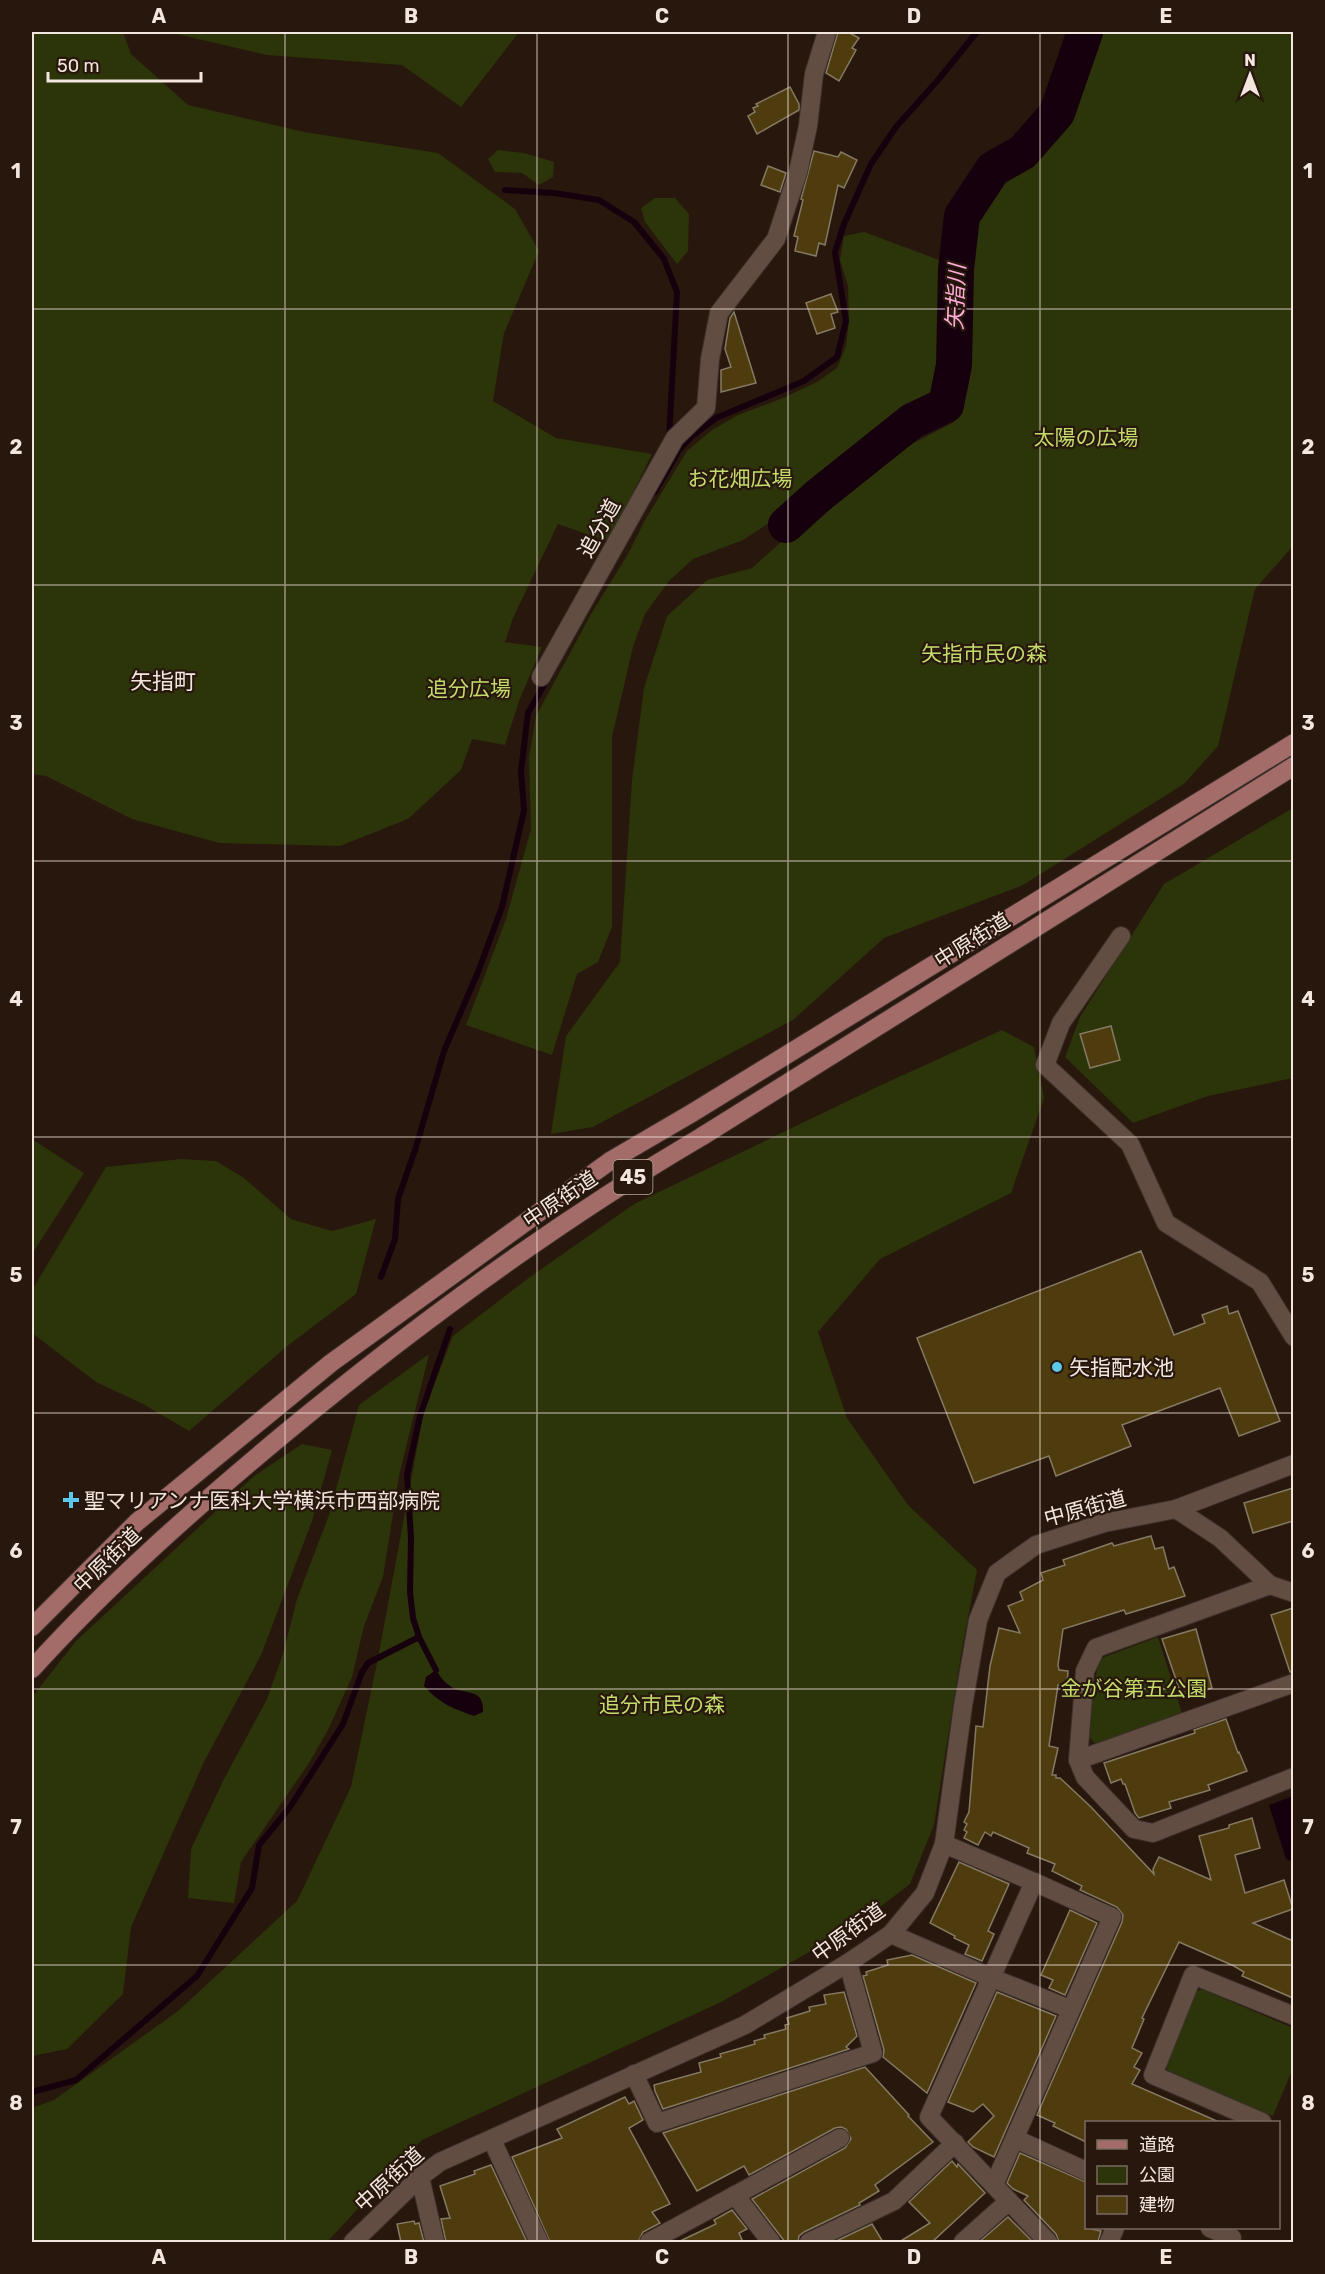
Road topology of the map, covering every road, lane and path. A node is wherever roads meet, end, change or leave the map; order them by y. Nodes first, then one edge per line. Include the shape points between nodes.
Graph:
1 (827, 32) edge
2 (541, 677) dead end
3 (1293, 743) edge
4 (1293, 766) edge
5 (1121, 936) dead end
6 (1293, 1337) edge
7 (1293, 1464) edge
8 (1176, 1509) junction
9 (1270, 1585) junction
10 (1293, 1593) edge
11 (32, 1627) edge
12 (32, 1669) edge
13 (1293, 1683) edge
14 (1078, 1760) junction
15 (1293, 1777) edge
16 (944, 1844) junction
17 (1034, 1882) junction
18 (891, 1934) junction
19 (848, 1963) junction
20 (992, 1978) junction
21 (1070, 2009) junction
22 (1293, 2016) edge
23 (634, 2074) junction
24 (1260, 2121) edge
25 (840, 2138) dead end
26 (1016, 2139) junction
27 (492, 2140) junction
28 (956, 2143) junction
29 (1085, 2171) edge
30 (420, 2177) junction
31 (994, 2185) junction
32 (735, 2195) junction
33 (1009, 2201) junction
34 (1213, 2229) edge
35 (1233, 2236) edge
36 (352, 2242) edge
37 (435, 2242) edge
38 (539, 2242) edge
39 (649, 2242) edge
40 (771, 2242) edge
41 (810, 2242) edge
42 (963, 2242) edge
43 (1048, 2242) edge

1 - 2 street, 追分道 via 814,74 798,172 776,239 719,313 706,408 675,438
3 - 11 main road, 中原街道 / 45 via 610,1161 331,1363 137,1522
4 - 12 main road, 中原街道 / 45 via 623,1183 493,1272 353,1377 226,1483 158,1542
5 - 6 street via 1061,1023 1045,1065 1130,1144 1166,1223 1260,1282
7 - 8 street, 中原街道
8 - 9 street via 1220,1538
8 - 16 street, 中原街道 via 1104,1523 1036,1545 997,1573 978,1620
9 - 10 street
9 - 14 street via 1096,1648 1085,1671
13 - 14 street
14 - 15 street via 1085,1778 1134,1829 1153,1833
16 - 17 street
16 - 18 street, 中原街道 via 926,1893
17 - 20 street
17 - 21 street via 1112,1917
18 - 19 street, 中原街道
18 - 20 street
19 - 23 street, 中原街道 via 745,2025
19 - 23 street via 873,2053 657,2123
20 - 21 street
20 - 28 street via 929,2117
21 - 26 street
22 - 24 street via 1193,1975 1152,2075
23 - 27 street, 中原街道
25 - 32 street
26 - 29 street
26 - 31 street
27 - 30 street, 中原街道 via 440,2162
27 - 38 street
28 - 31 street
28 - 41 street via 894,2201
30 - 36 street, 中原街道
30 - 37 street
31 - 33 street
32 - 39 street
32 - 40 street
33 - 42 street
33 - 43 street
34 - 35 street

